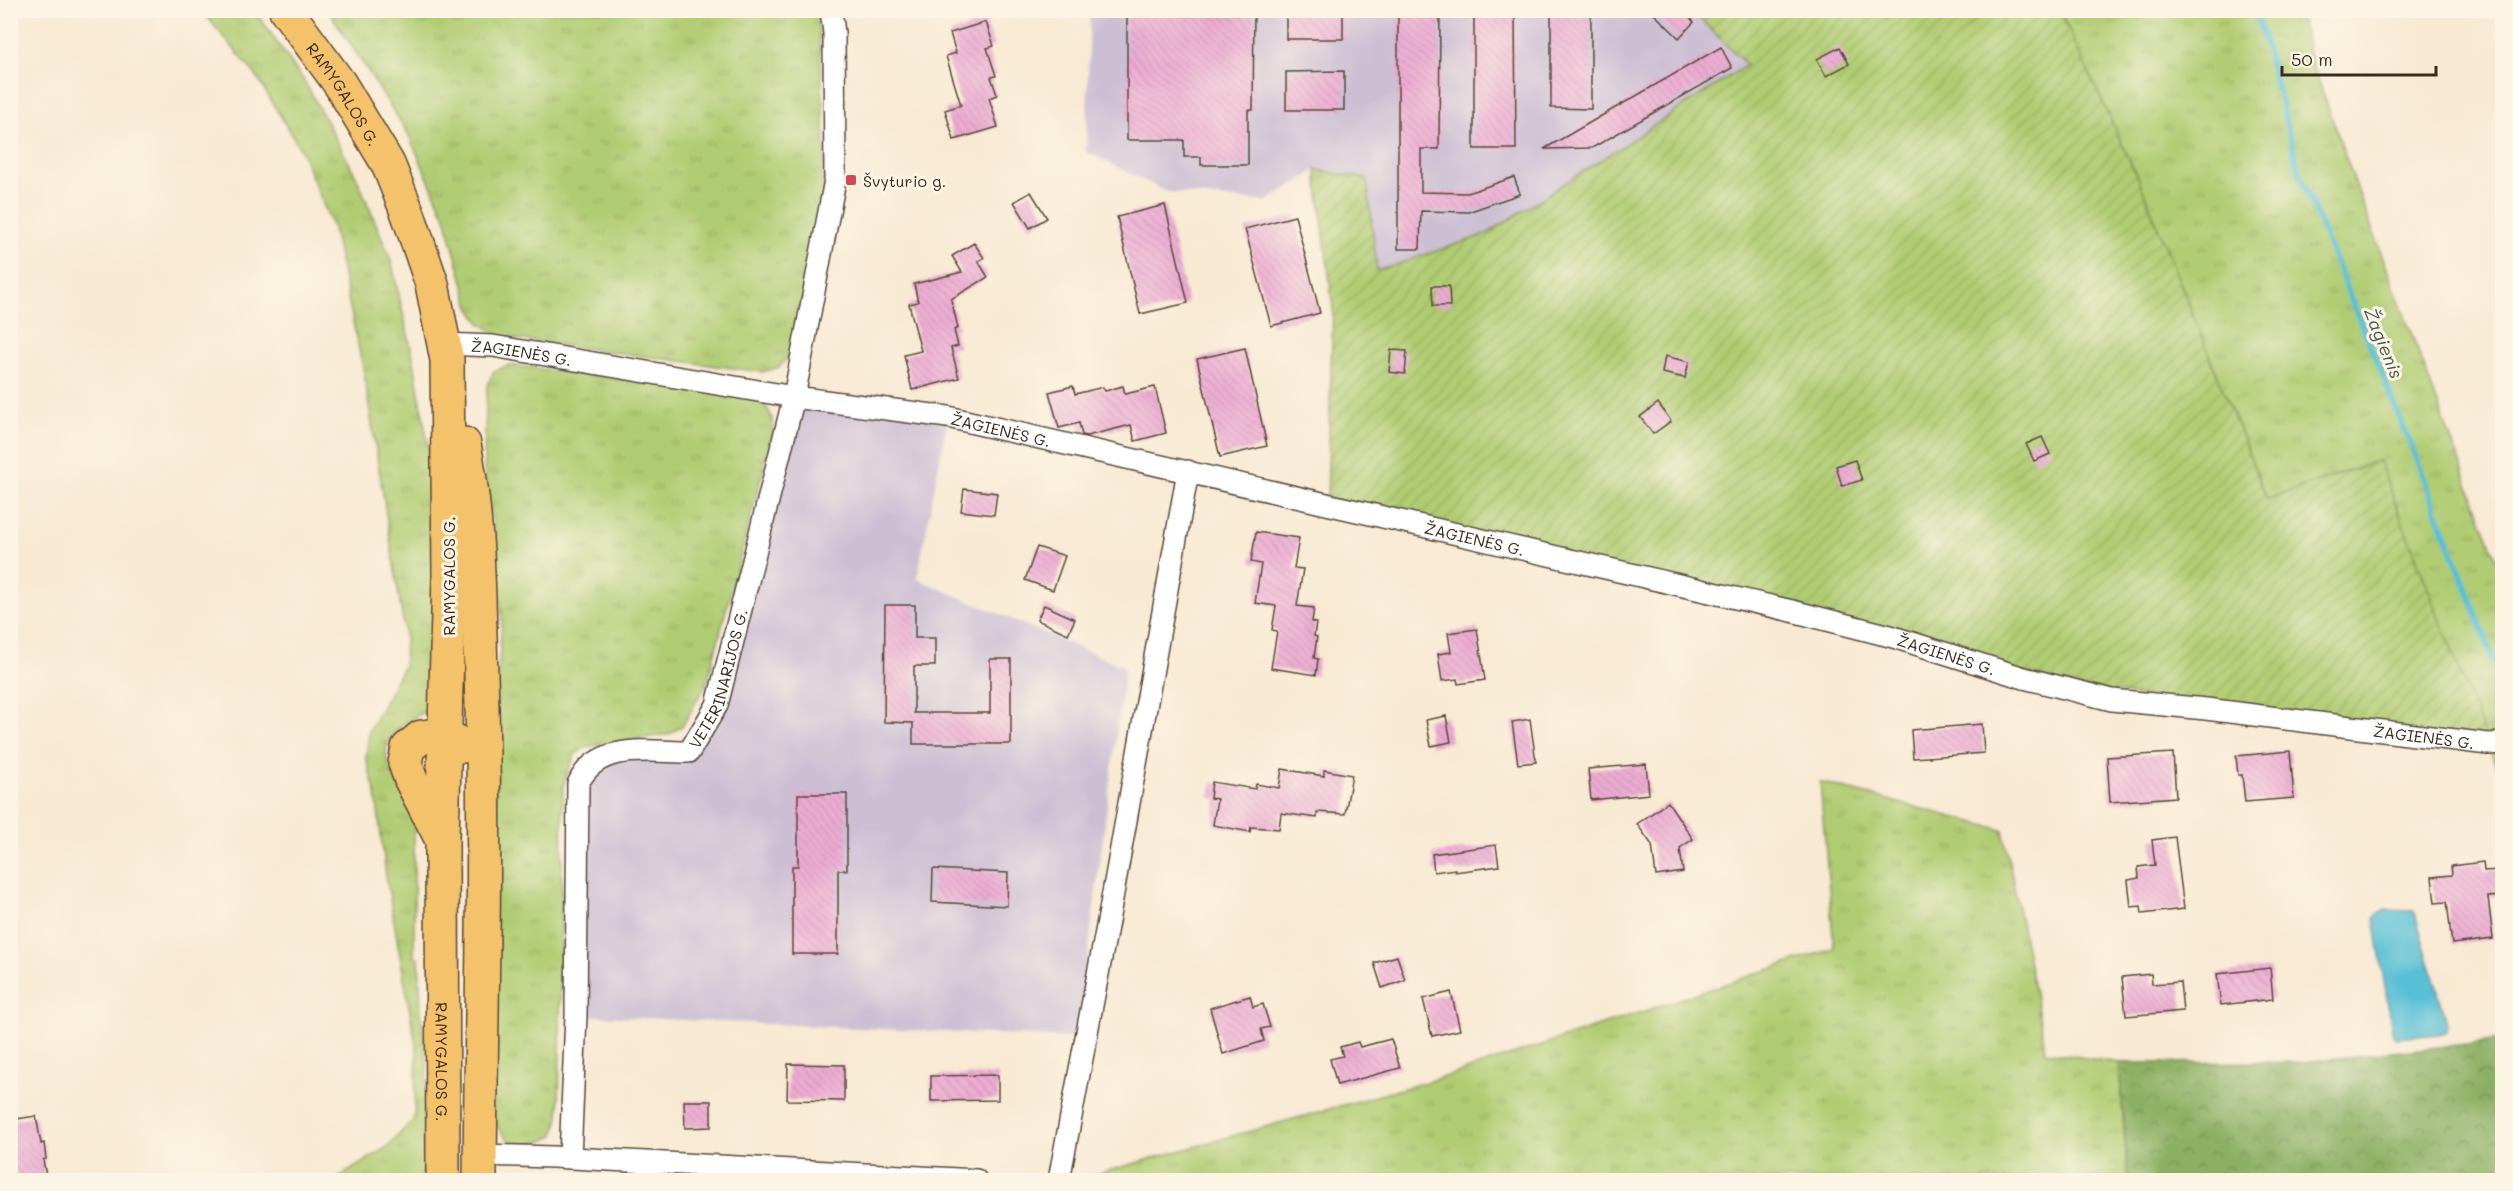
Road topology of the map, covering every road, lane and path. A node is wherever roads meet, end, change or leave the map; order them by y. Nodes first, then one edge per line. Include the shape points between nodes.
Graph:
1 (286, 10) edge
2 (831, 10) edge
3 (445, 352) junction
4 (794, 397) junction
5 (1188, 471) junction
6 (444, 734) junction
7 (2502, 743) edge
8 (484, 773) junction
9 (570, 1158) junction
10 (480, 1168) edge
11 (442, 1180) edge
12 (976, 1180) edge
13 (1059, 1180) edge

1 - 3 highway, RAMYGALOS G. via 340,84 388,164 432,284
2 - 4 street via 835,180
3 - 4 street, ŽAGIENĖS G. via 493,346
3 - 6 highway, RAMYGALOS G. via 449,576
3 - 8 highway via 473,498
4 - 5 street, ŽAGIENĖS G. via 948,417
4 - 9 street, VETERINARIJOS G. via 717,705 689,752 617,752 602,756 583,772 578,784
5 - 7 street, ŽAGIENĖS G. via 1792,611 2112,700
5 - 13 street
6 - 8 highway via 470,753
6 - 11 highway, RAMYGALOS G. via 421,737 408,748 405,763 442,839
8 - 10 highway
9 - 10 street
9 - 12 street

